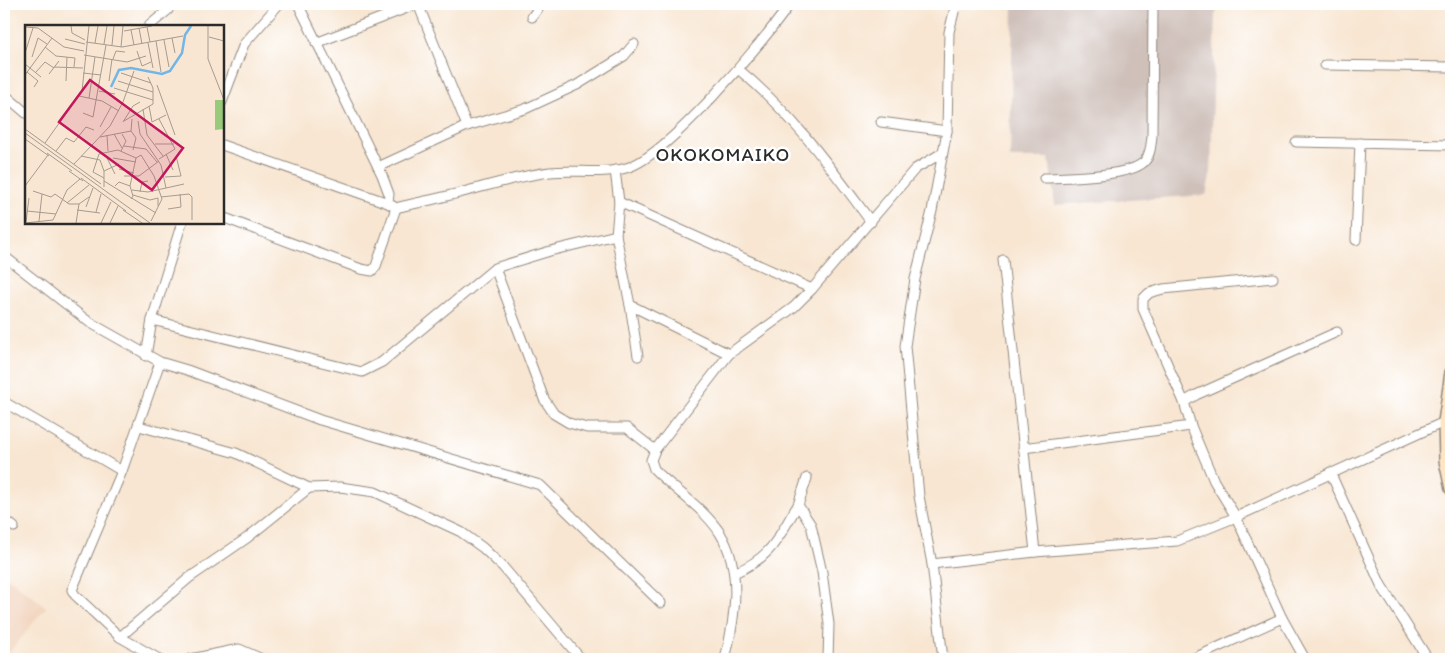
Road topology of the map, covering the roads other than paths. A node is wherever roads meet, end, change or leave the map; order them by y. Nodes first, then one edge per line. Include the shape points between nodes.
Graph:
1 (165, 4) edge
2 (279, 4) edge
3 (298, 4) edge
4 (418, 4) edge
5 (541, 4) edge
6 (790, 4) edge
7 (956, 4) edge
8 (1153, 4) edge
9 (532, 17) dead end
10 (150, 25) edge
11 (316, 43) junction
12 (634, 44) dead end
13 (1325, 65) dead end
14 (1451, 67) edge
15 (738, 69) junction
16 (4, 94) edge
17 (224, 97) edge
18 (25, 112) edge
19 (881, 122) dead end
20 (468, 126) junction
21 (947, 131) junction
22 (1296, 142) dead end
23 (1360, 143) junction
24 (1451, 145) edge
25 (224, 146) edge
26 (942, 153) junction
27 (378, 167) junction
28 (615, 170) junction
29 (1044, 178) dead end
30 (619, 202) junction
31 (392, 205) junction
32 (224, 219) edge
33 (871, 222) junction
34 (181, 224) edge
35 (616, 235) junction
36 (1356, 240) dead end
37 (4, 256) edge
38 (1003, 260) dead end
39 (495, 268) junction
40 (1273, 278) dead end
41 (812, 289) junction
42 (630, 305) junction
43 (152, 320) junction
44 (1337, 332) dead end
45 (729, 354) junction
46 (146, 356) junction
47 (638, 356) dead end
48 (160, 362) junction
49 (1451, 372) edge
50 (4, 402) edge
51 (1184, 402) junction
52 (1444, 422) junction
53 (139, 426) junction
54 (1191, 426) junction
55 (1022, 448) junction
56 (655, 450) junction
57 (122, 471) junction
58 (1330, 472) junction
59 (807, 478) dead end
60 (309, 488) junction
61 (1451, 489) edge
62 (798, 505) junction
63 (1236, 517) junction
64 (4, 519) edge
65 (14, 527) dead end
66 (1035, 552) junction
67 (932, 564) junction
68 (734, 574) junction
69 (661, 602) dead end
70 (1282, 618) junction
71 (120, 637) junction
72 (159, 659) edge
73 (191, 659) edge
74 (262, 659) edge
75 (581, 659) edge
76 (725, 659) edge
77 (828, 659) edge
78 (943, 659) edge
79 (1192, 659) edge
80 (1305, 659) edge
81 (1428, 659) edge

1 - 10 street via 168,10
2 - 17 street via 244,44
3 - 11 street
4 - 11 street
4 - 20 street
5 - 9 street
6 - 15 street
7 - 21 street via 949,32
8 - 29 street via 1152,136 1147,159 1124,170
11 - 27 street
12 - 20 street via 624,56 577,86 525,109
13 - 14 street
15 - 28 street via 656,150 626,168
15 - 33 street via 811,142
16 - 18 street
19 - 21 street
20 - 27 street
21 - 26 street
22 - 23 street
23 - 24 street
23 - 36 street
25 - 31 street
26 - 33 street via 915,169
26 - 67 street via 905,346 919,496
27 - 31 street
28 - 30 street
28 - 31 street via 552,171
30 - 35 street
30 - 41 street
31 - 32 street via 376,266 369,272
33 - 41 street
34 - 43 street
35 - 39 street
35 - 42 street
37 - 46 street via 89,322
38 - 55 street
39 - 43 street via 382,362 362,372
39 - 56 street via 544,399 554,414 587,428 627,428
40 - 51 street via 1163,289 1149,293 1143,299 1145,315
41 - 45 street via 794,307
42 - 45 street
42 - 47 street
43 - 46 street
44 - 51 street
45 - 56 street
46 - 48 street
48 - 53 street
48 - 69 street via 320,420 540,484
49 - 52 street
50 - 57 street
51 - 54 street
52 - 58 street
52 - 61 street via 1445,461
53 - 57 street
53 - 60 street via 236,453
54 - 55 street
54 - 63 street via 1214,481
55 - 66 street
56 - 68 street via 650,463 719,532 729,552
57 - 71 street via 72,590
58 - 63 street
58 - 81 street via 1381,585
59 - 62 street
60 - 71 street via 247,538 189,578
60 - 75 street via 340,487 375,492 462,532 503,567
62 - 68 street via 769,551 752,566
62 - 77 street via 811,524 822,572 829,624
63 - 66 street via 1177,541
63 - 70 street
64 - 65 street
66 - 67 street
67 - 78 street
68 - 76 street via 734,607
70 - 79 street
70 - 80 street
71 - 72 street
73 - 74 street via 239,649

